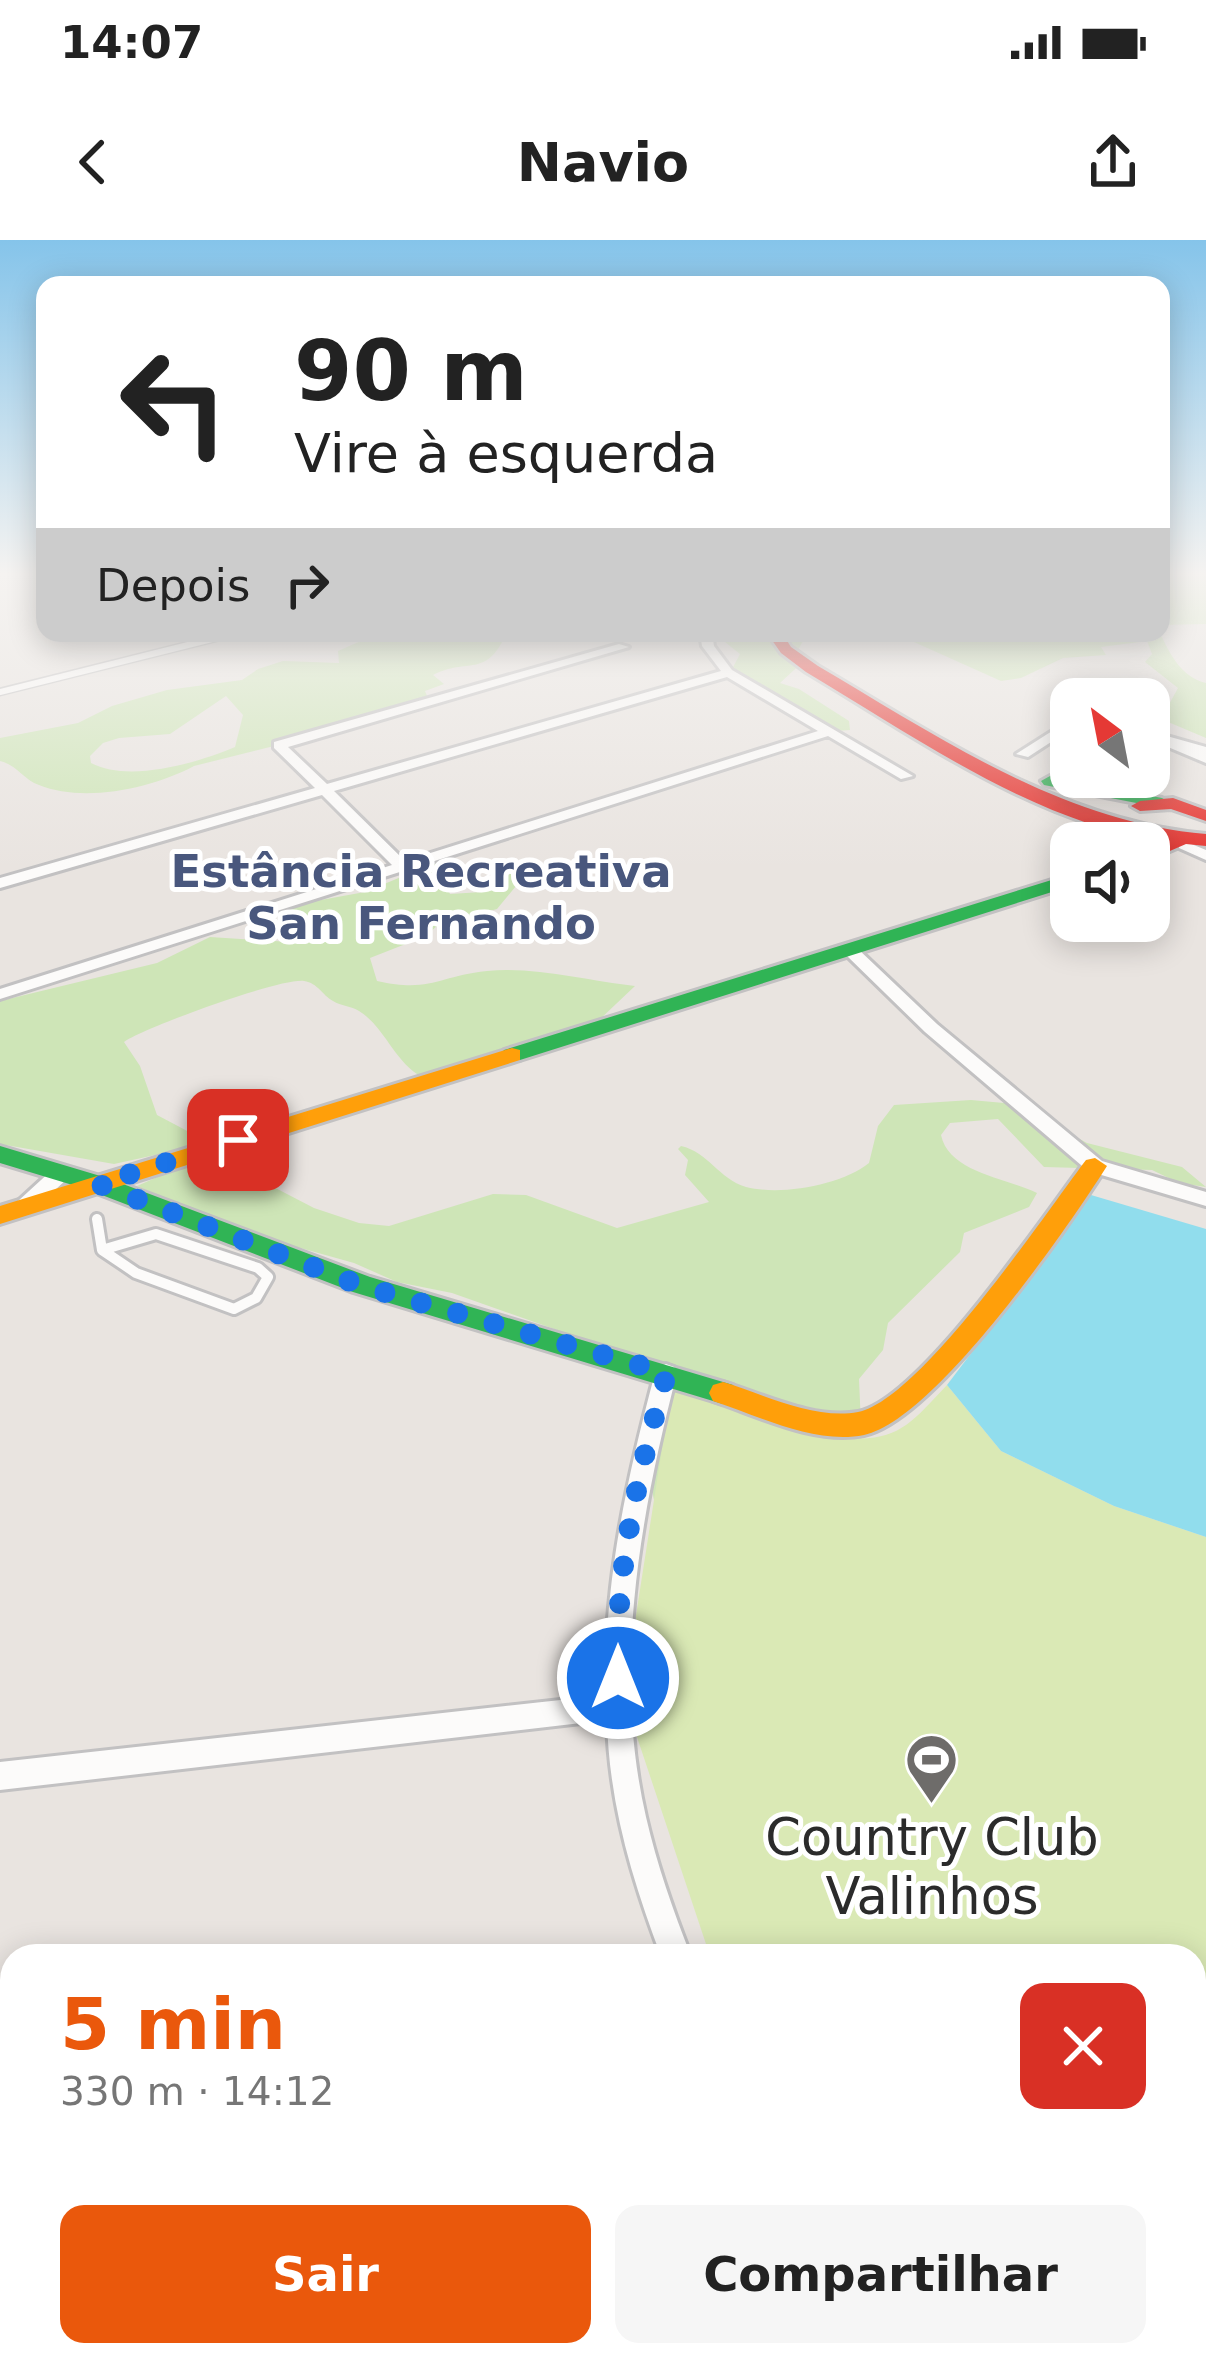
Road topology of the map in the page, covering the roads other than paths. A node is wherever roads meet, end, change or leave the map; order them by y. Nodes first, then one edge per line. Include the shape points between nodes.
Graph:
1 (83, 671) edge
2 (539, 671) edge
3 (816, 671) edge
4 (728, 673) joint
5 (0, 692) edge
6 (827, 732) junction
7 (1050, 737) edge
8 (1170, 742) edge
9 (1023, 754) dead end
10 (1206, 755) edge
11 (988, 766) junction
12 (906, 776) dead end
13 (1050, 777) edge
14 (326, 791) junction
15 (1153, 798) edge
16 (1167, 798) edge
17 (1202, 810) edge
18 (1176, 845) edge
19 (404, 867) junction
20 (0, 883) edge
21 (1050, 887) edge
22 (851, 951) junction
23 (2, 993) edge
24 (0, 1154) edge
25 (28, 1164) junction
26 (1095, 1166) junction
27 (60, 1174) junction
28 (98, 1184) junction
29 (1206, 1199) edge
30 (8, 1211) edge
31 (98, 1219) dead end
32 (102, 1250) junction
33 (667, 1373) junction
34 (619, 1706) junction
35 (0, 1776) edge
36 (672, 1944) edge

1 - 5 lane
2 - 14 street via 279,746
3 - 11 main road
4 - 6 street
4 - 14 street
6 - 12 street
6 - 19 street
7 - 9 street
8 - 10 street
11 - 13 main road
11 - 18 main road via 1068,807
14 - 19 street
14 - 20 street
15 - 18 main road via 1129,818
16 - 17 main road
19 - 23 street
21 - 22 main road
22 - 26 street
22 - 28 main road
24 - 25 main road
25 - 27 main road
25 - 30 main road via 28,1189
26 - 29 street
26 - 33 main road via 895,1414 859,1426 823,1424
27 - 28 main road
27 - 30 street
28 - 30 main road
28 - 33 main road via 362,1286
31 - 32 lane
32 - 32 lane via 136,1273 234,1309 267,1286 258,1268 156,1234
33 - 34 street via 637,1476 619,1596
34 - 35 street
34 - 36 street via 640,1848

